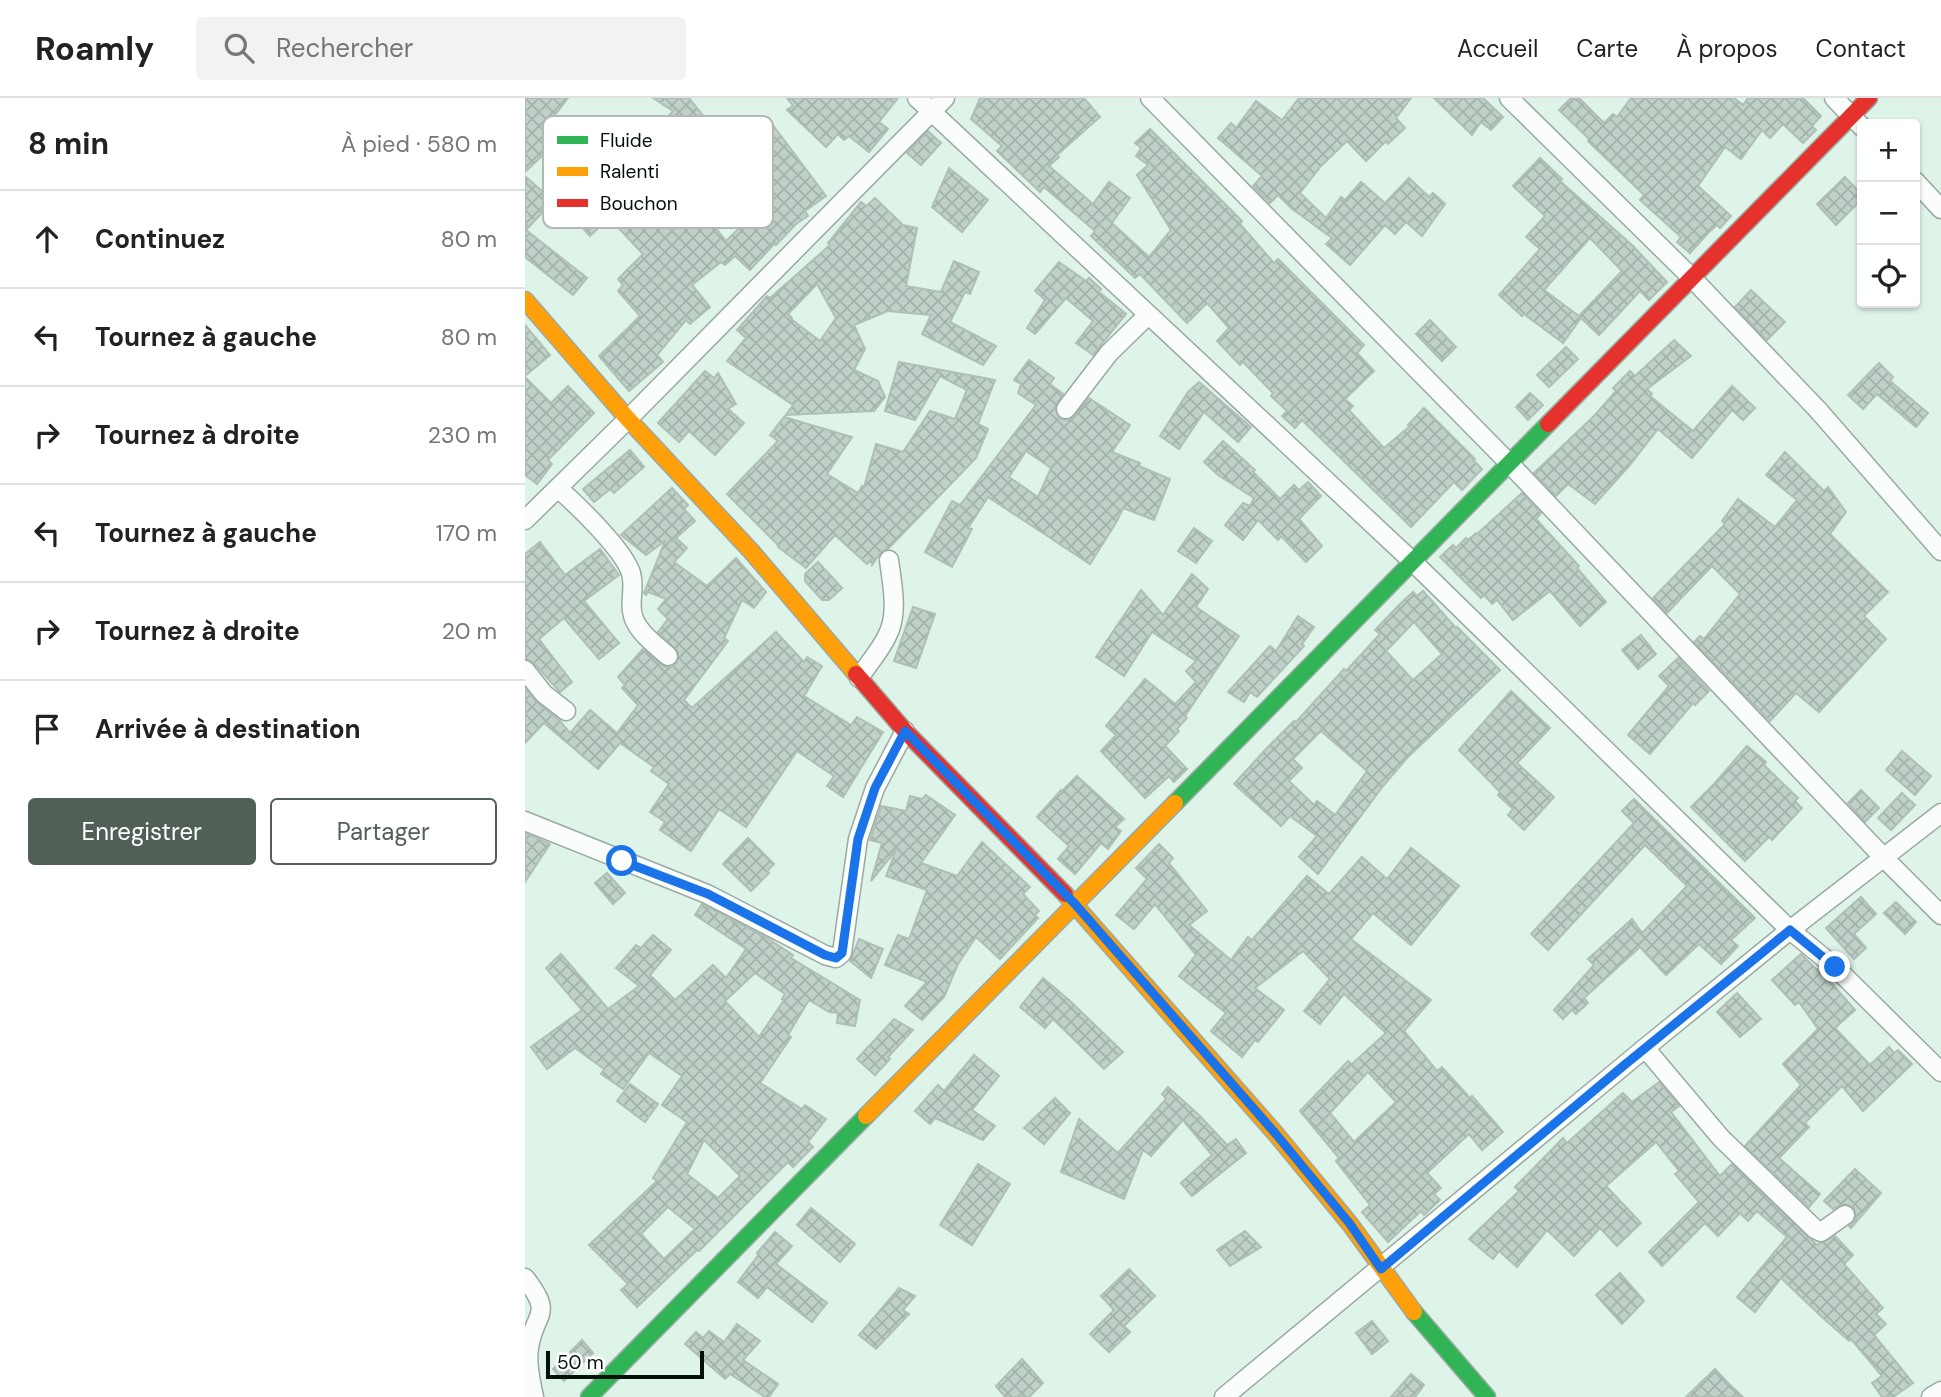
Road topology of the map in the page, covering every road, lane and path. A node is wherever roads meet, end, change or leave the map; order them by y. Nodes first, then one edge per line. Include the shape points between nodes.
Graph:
1 (917, 98) edge
2 (945, 98) edge
3 (1150, 98) edge
4 (1509, 98) edge
5 (1834, 98) edge
6 (1869, 98) edge
7 (932, 112) junction
8 (1858, 119) edge
9 (1857, 122) edge
10 (1916, 182) edge
11 (1941, 208) edge
12 (1692, 278) junction
13 (525, 300) edge
14 (1148, 315) junction
15 (1066, 409) dead end
16 (628, 419) junction
17 (1508, 462) junction
18 (558, 488) junction
19 (525, 520) edge
20 (1941, 551) edge
21 (889, 560) dead end
22 (1412, 561) junction
23 (668, 656) dead end
24 (525, 670) edge
25 (859, 678) junction
26 (565, 711) dead end
27 (905, 731) junction
28 (1941, 813) edge
29 (525, 821) edge
30 (1884, 858) junction
31 (1075, 904) junction
32 (1941, 915) edge
33 (1790, 930) junction
34 (1645, 1048) junction
35 (1941, 1072) edge
36 (1845, 1215) dead end
37 (1381, 1269) junction
38 (525, 1278) edge
39 (1941, 1391) edge
40 (534, 1397) edge
41 (589, 1397) edge
42 (1224, 1397) edge
43 (1487, 1397) edge
44 (1931, 1397) edge

1 - 7 street
2 - 7 street
3 - 17 street
4 - 12 street
5 - 9 street
6 - 8 street
7 - 14 street
7 - 16 street
9 - 12 street
10 - 11 street
12 - 17 street
12 - 20 street via 1818,410
13 - 16 street
14 - 15 street via 1109,354
14 - 22 street
16 - 18 street
16 - 25 street via 751,551
17 - 22 street
17 - 30 street
18 - 19 street
18 - 23 street via 589,516 631,571 632,612 642,632
21 - 25 street via 891,628
22 - 31 street
22 - 33 street
24 - 26 street
25 - 27 street
27 - 29 street via 875,788 858,839 842,953 836,958 708,894
27 - 31 street
28 - 30 street
30 - 32 street
30 - 33 street
31 - 37 street via 1275,1133
31 - 41 street
33 - 34 street
33 - 35 street via 1835,967
34 - 36 street via 1721,1138 1815,1229 1826,1230
34 - 37 street
37 - 42 street
37 - 43 street
38 - 40 street via 542,1306 529,1348
39 - 44 street

